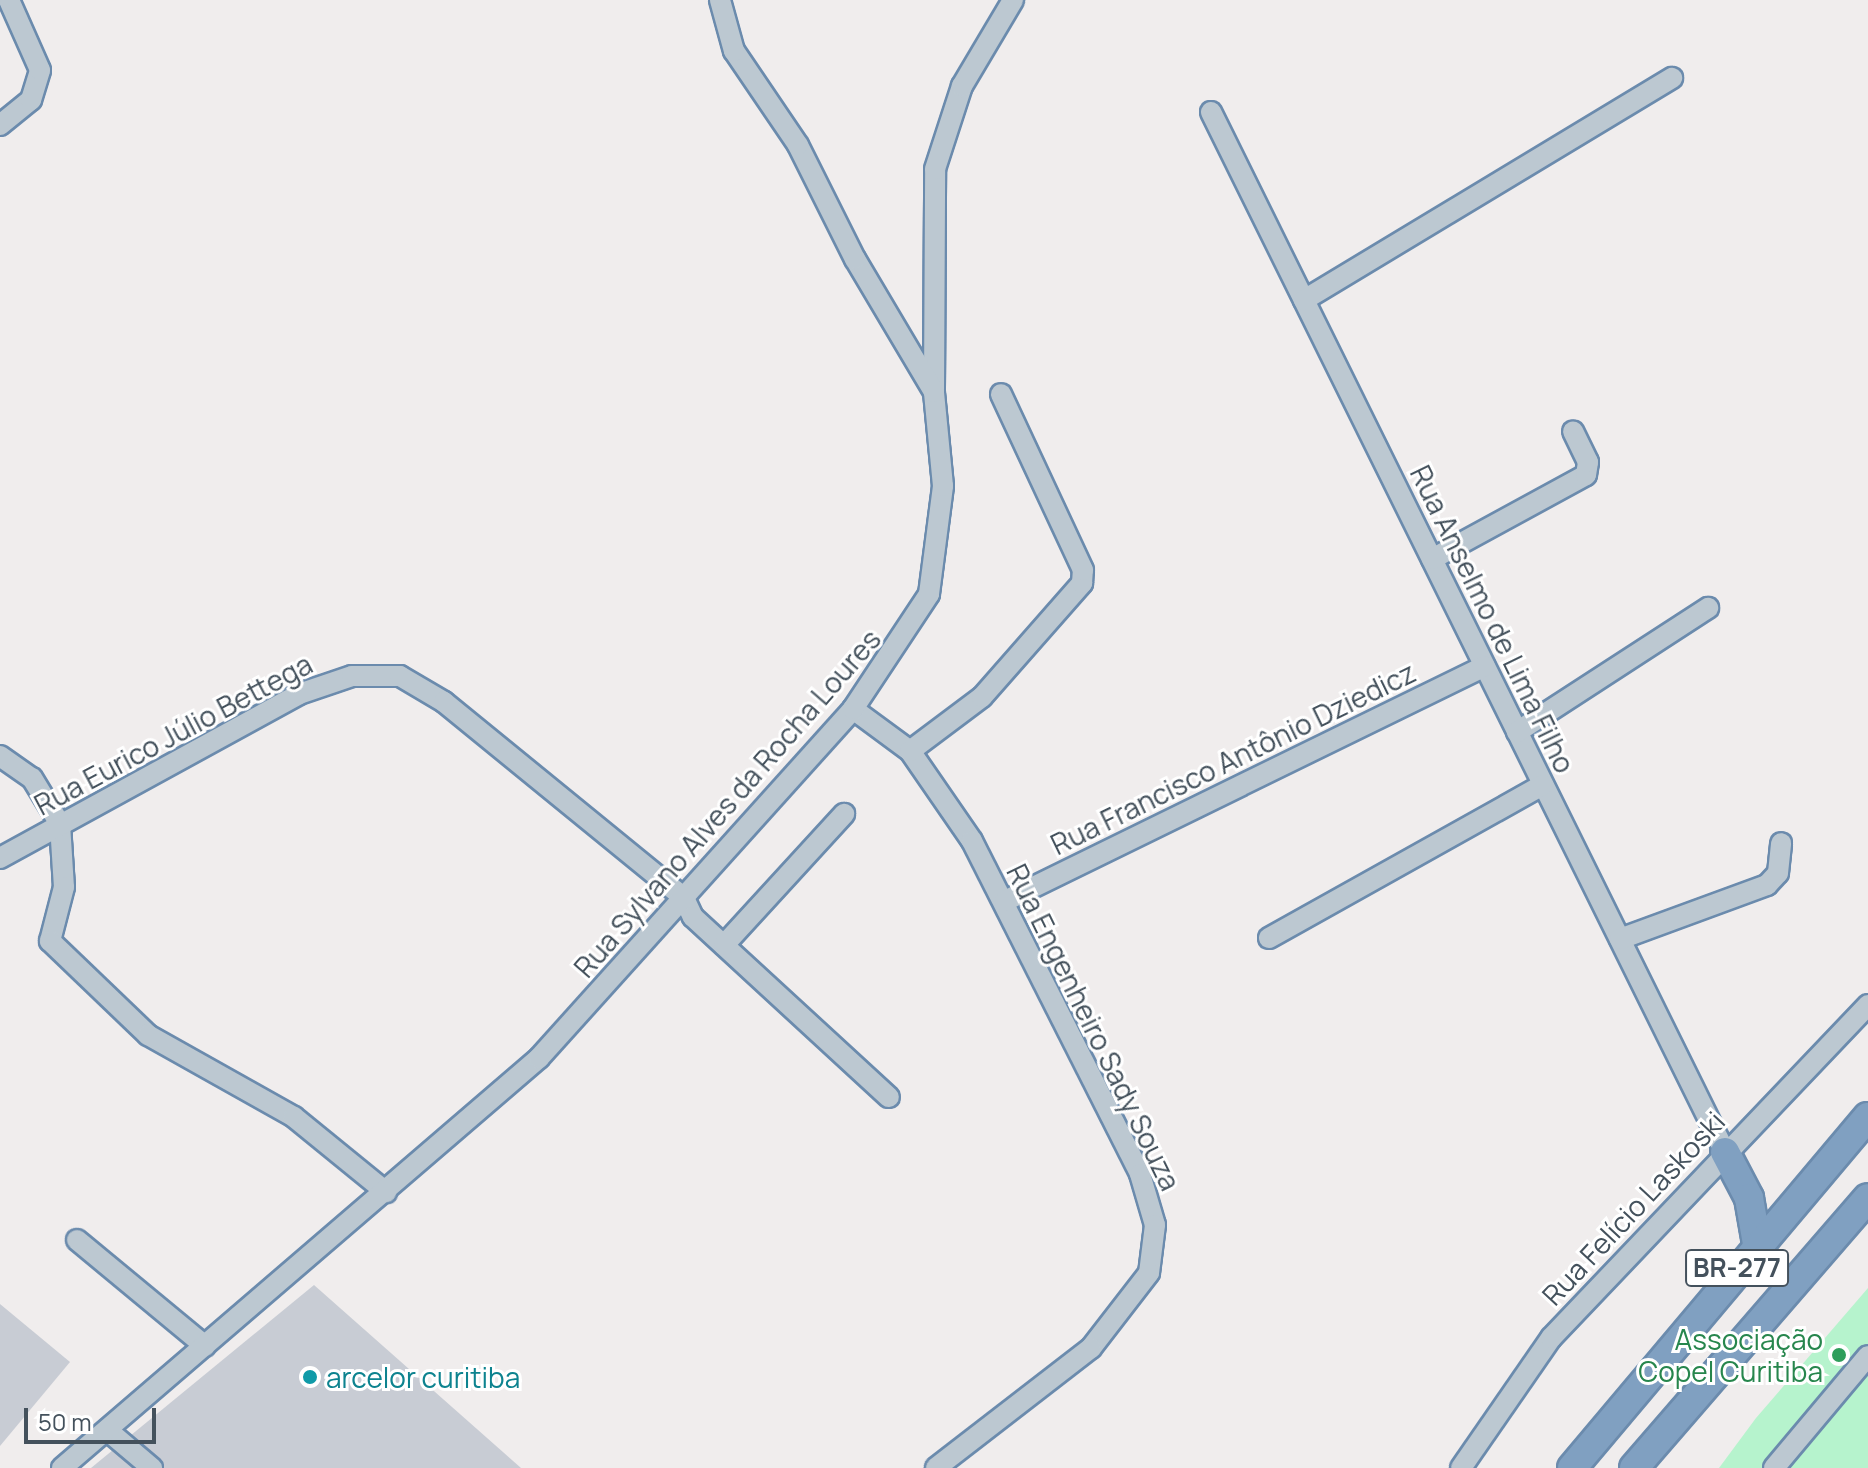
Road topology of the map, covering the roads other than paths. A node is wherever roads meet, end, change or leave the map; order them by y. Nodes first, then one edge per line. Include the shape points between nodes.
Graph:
1 (9, 0) edge
2 (720, 0) edge
3 (1013, 0) edge
4 (1672, 78) dead end
5 (1211, 112) dead end
6 (0, 125) edge
7 (1304, 300) junction
8 (934, 392) junction
9 (1001, 394) dead end
10 (1573, 431) dead end
11 (1432, 559) junction
12 (1708, 608) dead end
13 (1485, 666) junction
14 (853, 709) junction
15 (1517, 732) junction
16 (910, 751) junction
17 (0, 756) edge
18 (1543, 785) junction
19 (844, 814) dead end
20 (60, 824) junction
21 (1781, 843) dead end
22 (0, 858) edge
23 (684, 898) junction
24 (1005, 901) junction
25 (1269, 938) dead end
26 (1620, 939) junction
27 (724, 945) junction
28 (1868, 1005) edge
29 (889, 1097) dead end
30 (1868, 1117) edge
31 (1725, 1152) junction
32 (386, 1192) junction
33 (1868, 1198) edge
34 (77, 1240) dead end
35 (1757, 1244) junction
36 (205, 1346) junction
37 (1868, 1356) edge
38 (107, 1430) junction
39 (62, 1468) edge
40 (152, 1468) edge
41 (936, 1468) edge
42 (1461, 1468) edge
43 (1570, 1468) edge
44 (1634, 1468) edge
45 (1774, 1468) edge

1 - 6 street via 40,70 31,100
2 - 8 street, Rua Sylvano Alves da Rocha Loures via 734,51 798,145
3 - 8 street via 962,86 935,169
4 - 7 street
5 - 7 street, Rua Anselmo de Lima Filho
7 - 11 street, Rua Anselmo de Lima Filho
8 - 14 street, Rua Sylvano Alves da Rocha Loures via 943,486 938,562 917,618
9 - 16 street via 1083,570 1082,583 982,697
10 - 11 street via 1588,462 1586,475
11 - 13 street, Rua Anselmo de Lima Filho
12 - 15 street
13 - 15 street, Rua Anselmo de Lima Filho
13 - 24 street, Rua Francisco Antônio Dziedicz
14 - 16 street, Rua Engenheiro Sady Souza
14 - 23 street, Rua Sylvano Alves da Rocha Loures
15 - 18 street, Rua Anselmo de Lima Filho
16 - 24 street, Rua Engenheiro Sady Souza
17 - 20 street via 32,778
18 - 25 street
18 - 26 street, Rua Anselmo de Lima Filho
19 - 27 street
20 - 22 street, Rua Eurico Júlio Bettega
20 - 23 street, Rua Eurico Júlio Bettega via 299,694 352,676 400,676 444,702
20 - 32 street via 64,887 50,941 148,1035 294,1117
21 - 26 street via 1778,873 1767,885
23 - 27 street, Rua Eurico Júlio Bettega via 693,917
23 - 32 street, Rua Sylvano Alves da Rocha Loures via 539,1058
24 - 41 street, Rua Engenheiro Sady Souza via 1140,1174 1155,1249 1138,1291 1091,1348
26 - 31 street, Rua Anselmo de Lima Filho
27 - 29 street, Rua Eurico Júlio Bettega
28 - 31 street, Rua Felício Laskoski
30 - 35 highway, BR-277
31 - 35 highway via 1749,1198
31 - 42 street, Rua Felício Laskoski via 1551,1338
32 - 36 street, Rua Sylvano Alves da Rocha Loures
33 - 44 highway, BR-277
34 - 36 street
35 - 43 highway, BR-277
36 - 38 street, Rua Sylvano Alves da Rocha Loures
37 - 45 street
38 - 39 street, Rua Sylvano Alves da Rocha Loures
38 - 40 street

